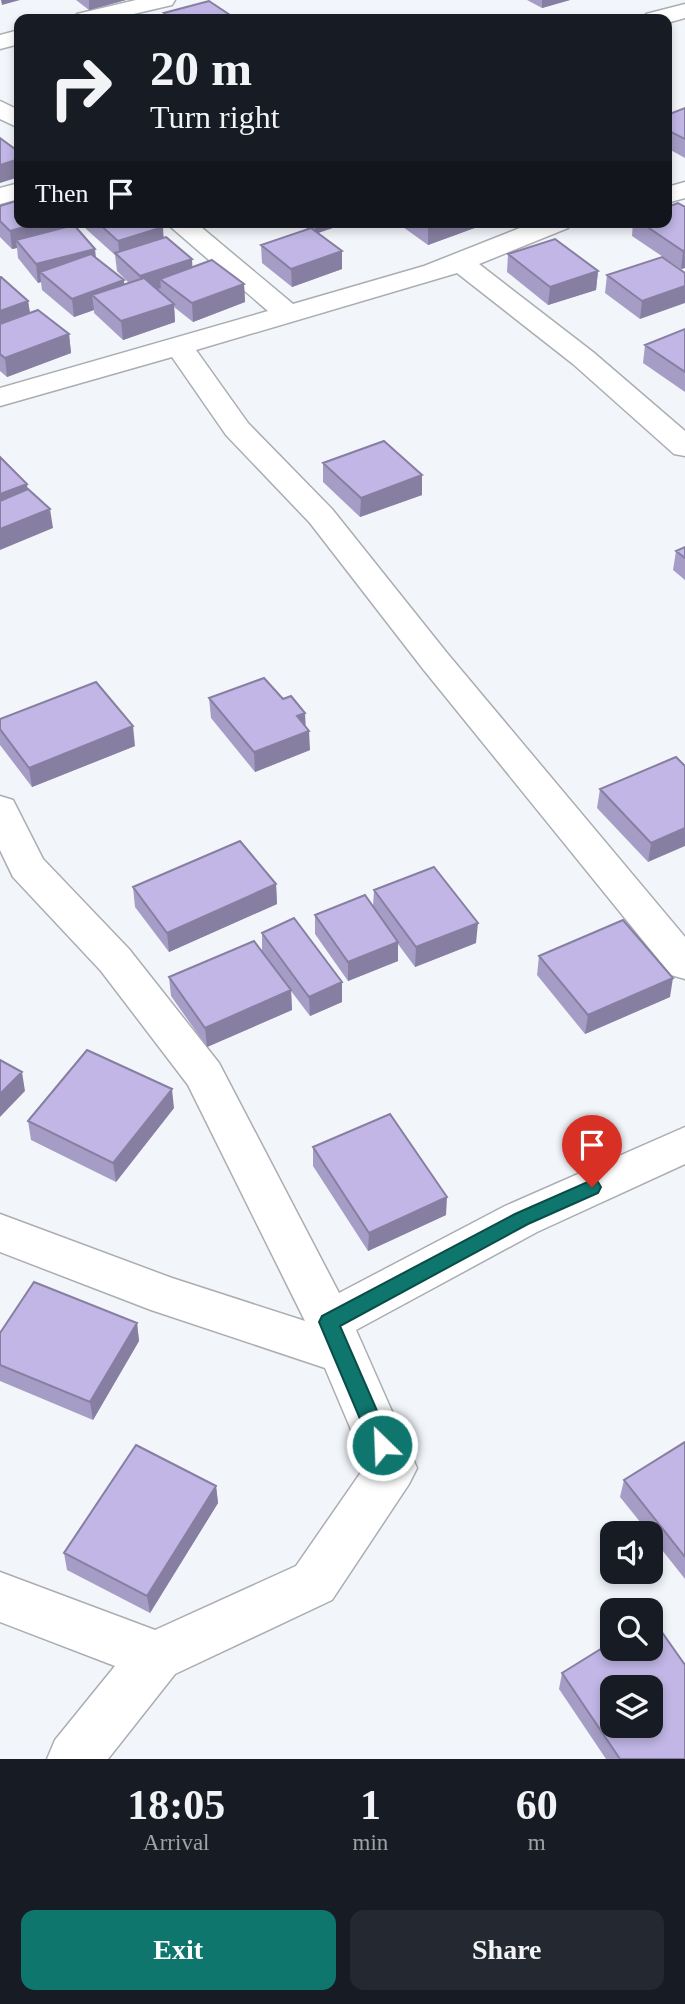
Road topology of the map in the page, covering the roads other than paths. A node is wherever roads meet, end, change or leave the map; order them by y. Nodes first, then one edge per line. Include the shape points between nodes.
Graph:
1 (164, 0) edge
2 (106, 14) edge
3 (185, 228) edge
4 (544, 228) edge
5 (460, 262) junction
6 (290, 316) junction
7 (179, 346) junction
8 (0, 397) edge
9 (685, 447) edge
10 (0, 809) edge
11 (685, 964) edge
12 (685, 1145) edge
13 (0, 1233) edge
14 (335, 1337) junction
15 (0, 1597) edge
16 (156, 1657) junction
17 (74, 1759) edge

1 - 2 street
3 - 6 street
4 - 5 street
5 - 6 street
5 - 9 street via 583,358
6 - 7 street
7 - 8 street
7 - 11 street via 237,429 321,516
10 - 14 street via 27,867 116,960 204,1075
12 - 14 street via 521,1219
13 - 14 street via 167,1296
14 - 16 street via 392,1468 314,1583
15 - 16 street
16 - 17 street

